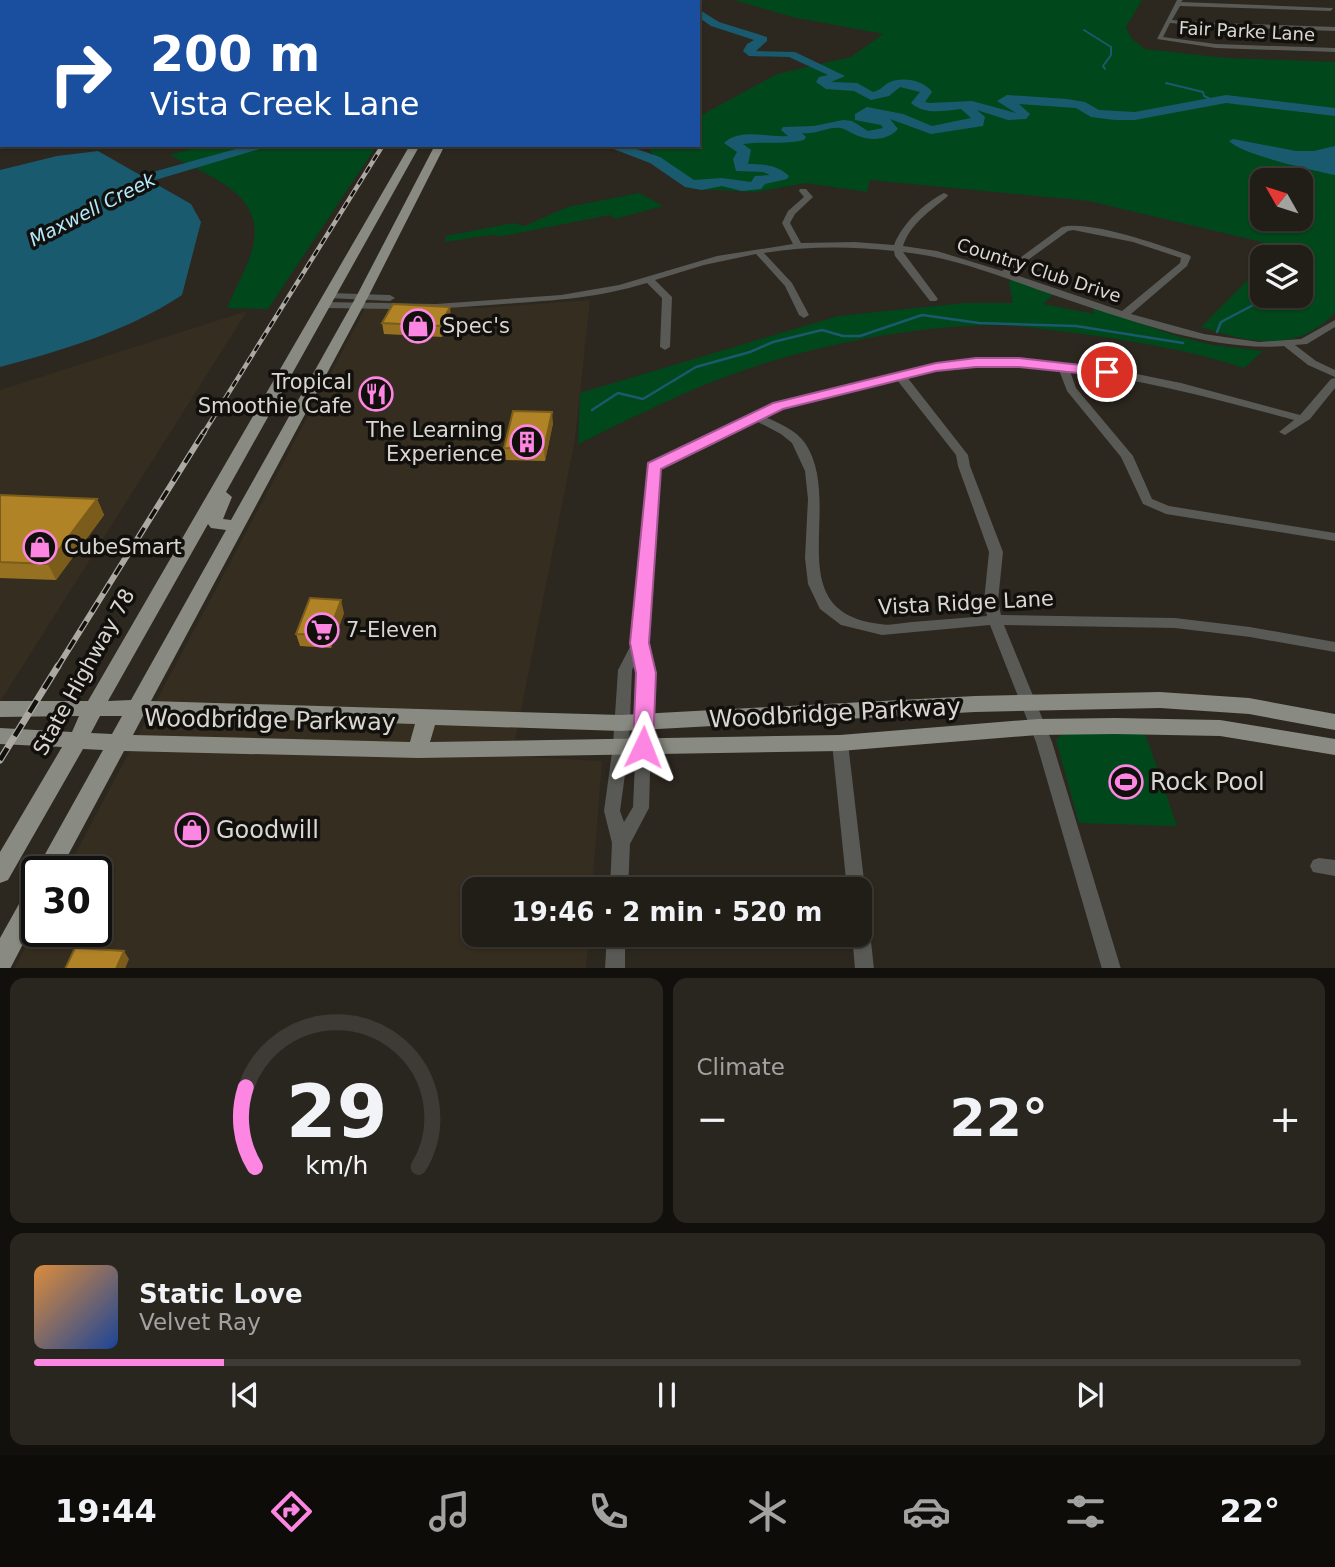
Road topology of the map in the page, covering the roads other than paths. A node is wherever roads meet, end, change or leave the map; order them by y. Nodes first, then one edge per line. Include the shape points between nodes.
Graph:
1 (1313, 0) edge
2 (1179, 2) edge
3 (1333, 10) edge
4 (1169, 21) junction
5 (1335, 29) edge
6 (1335, 50) edge
7 (414, 147) edge
8 (439, 147) edge
9 (803, 191) dead end
10 (944, 195) dead end
11 (798, 246) junction
12 (897, 248) junction
13 (758, 251) junction
14 (1004, 273) junction
15 (648, 279) junction
16 (933, 299) dead end
17 (328, 301) junction
18 (360, 301) junction
19 (1125, 314) junction
20 (804, 315) dead end
21 (1335, 323) edge
22 (665, 346) dead end
23 (1289, 346) junction
24 (1063, 367) junction
25 (1335, 374) edge
26 (899, 376) junction
27 (1335, 381) edge
28 (755, 416) junction
29 (1299, 417) junction
30 (1285, 432) dead end
31 (243, 445) junction
32 (237, 526) junction
33 (1335, 537) edge
34 (995, 620) junction
35 (639, 643) junction
36 (1335, 647) edge
37 (1028, 702) junction
38 (136, 708) junction
39 (0, 709) edge
40 (93, 709) junction
41 (427, 716) junction
42 (1335, 722) edge
43 (621, 723) junction
44 (643, 723) junction
45 (1038, 726) junction
46 (0, 736) edge
47 (78, 739) junction
48 (117, 742) junction
49 (840, 743) junction
50 (621, 745) junction
51 (643, 747) junction
52 (1335, 747) edge
53 (418, 750) junction
54 (621, 843) junction
55 (56, 856) edge
56 (0, 873) edge
57 (620, 877) edge
58 (855, 877) edge
59 (21, 923) edge
60 (616, 947) edge
61 (863, 947) edge
62 (0, 962) edge
63 (615, 968) edge
64 (866, 968) edge
65 (1112, 968) edge

1 - 3 street
2 - 3 street
2 - 4 street
4 - 5 street
4 - 6 street, Fair Parke Lane via 1157,37 1216,46
7 - 17 main road, State Highway 78
8 - 18 main road
9 - 11 street via 809,197 786,223
10 - 12 street via 914,222
11 - 12 street, Country Club Drive
11 - 13 street, Country Club Drive
12 - 14 street, Country Club Drive
12 - 16 street
13 - 15 street, Country Club Drive
13 - 20 street via 789,285
14 - 19 street, Country Club Drive
14 - 19 street via 1073,227 1186,257 1184,264
15 - 18 street, Country Club Drive via 517,303
15 - 22 street via 667,297
17 - 18 street, Country Club Drive
17 - 31 main road, State Highway 78
18 - 32 main road
19 - 23 street, Country Club Drive via 1207,340
21 - 23 street, Country Club Drive via 1320,336
23 - 25 street
24 - 26 street via 976,363
24 - 29 street via 1161,381
24 - 33 street via 1071,389 1127,456 1153,505
26 - 28 street
26 - 34 street via 962,454 996,552 991,601
27 - 29 street
28 - 34 street, Vista Ridge Lane via 784,430 799,444 812,474 811,568 820,600 841,622 882,630
28 - 35 street via 654,466
29 - 30 street
31 - 32 main road via 246,458 214,521
31 - 40 main road, State Highway 78
32 - 38 main road
34 - 36 street, Vista Ridge Lane via 1175,623
34 - 37 street
35 - 43 street via 625,670
35 - 44 street via 646,673
37 - 42 main road, Woodbridge Parkway via 1185,701 1249,706
37 - 44 main road, Woodbridge Parkway
37 - 45 street
38 - 40 main road, Woodbridge Parkway
38 - 41 main road, Woodbridge Parkway
38 - 48 main road
39 - 40 main road, Woodbridge Parkway
40 - 47 main road, State Highway 78
41 - 43 main road, Woodbridge Parkway
41 - 53 main road
43 - 44 main road, Woodbridge Parkway
43 - 50 street
44 - 51 street
45 - 49 main road, Woodbridge Parkway
45 - 52 main road, Woodbridge Parkway via 1220,729
45 - 65 street
46 - 47 main road, Woodbridge Parkway
47 - 48 main road, Woodbridge Parkway
47 - 56 main road, State Highway 78
48 - 53 main road, Woodbridge Parkway
48 - 55 main road
49 - 51 main road, Woodbridge Parkway
49 - 58 street
50 - 51 main road, Woodbridge Parkway
50 - 53 main road, Woodbridge Parkway
50 - 54 street via 612,811
51 - 54 street via 642,808
54 - 57 street
59 - 62 main road
60 - 63 street
61 - 64 street

